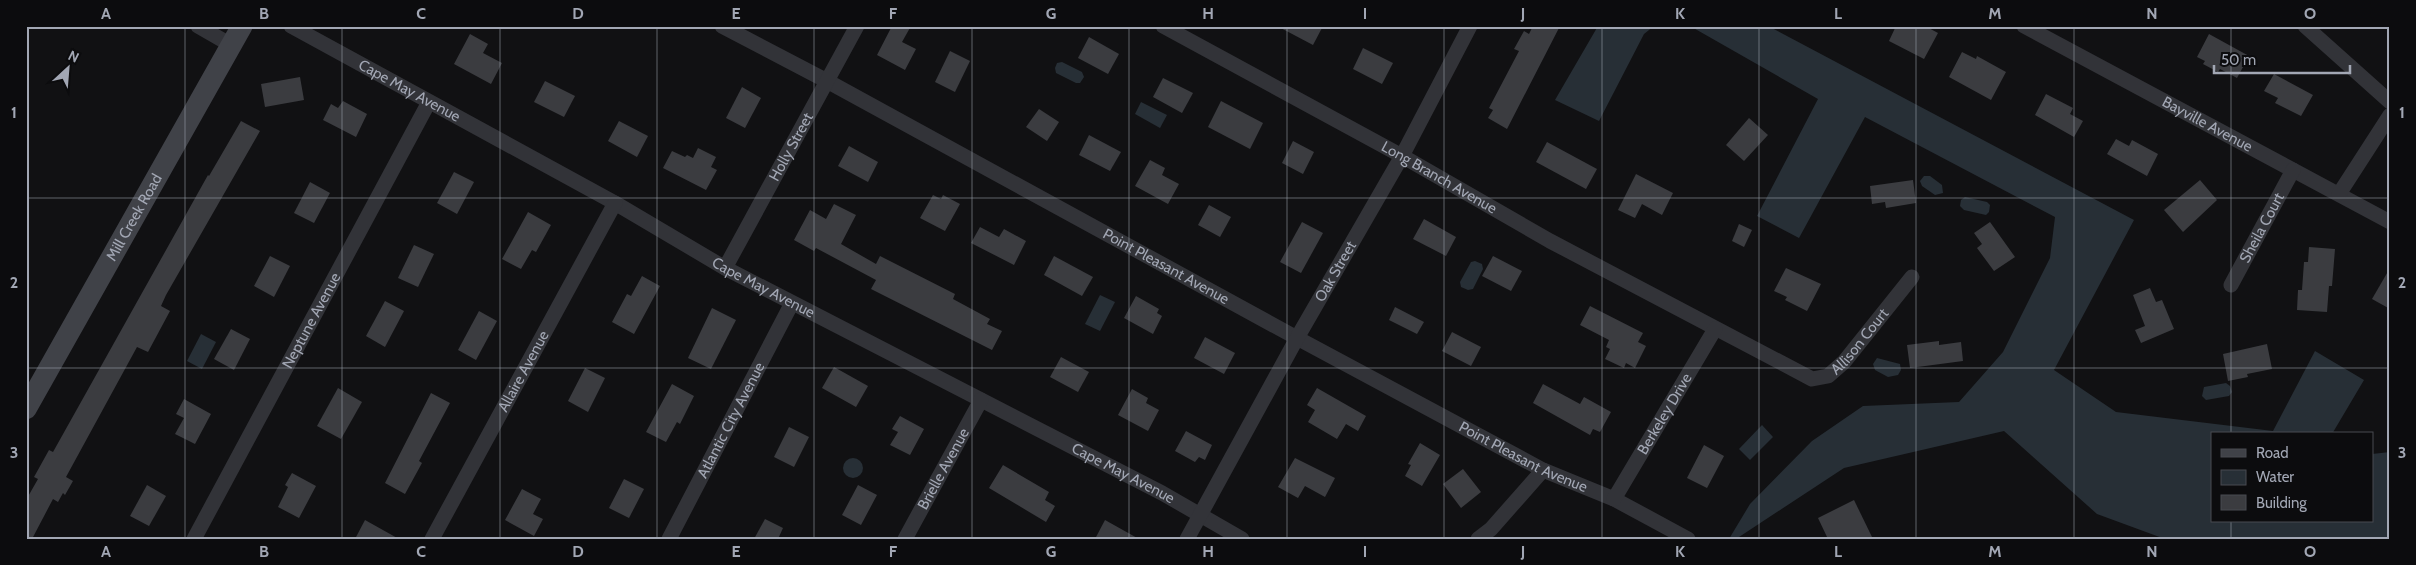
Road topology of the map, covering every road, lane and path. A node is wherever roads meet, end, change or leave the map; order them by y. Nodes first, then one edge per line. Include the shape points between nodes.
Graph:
1 (198, 26) edge
2 (242, 26) edge
3 (291, 26) edge
4 (722, 26) edge
5 (857, 26) edge
6 (1163, 26) edge
7 (1470, 26) edge
8 (2024, 26) edge
9 (2305, 26) edge
10 (231, 45) junction
11 (827, 81) junction
12 (429, 102) junction
13 (2390, 102) edge
14 (2390, 115) edge
15 (1402, 156) junction
16 (2293, 170) junction
17 (2339, 194) junction
18 (615, 203) junction
19 (2390, 222) edge
20 (725, 268) junction
21 (1912, 277) dead end
22 (2231, 286) dead end
23 (792, 303) junction
24 (1715, 329) junction
25 (1297, 338) junction
26 (981, 400) junction
27 (26, 409) edge
28 (1543, 470) junction
29 (1614, 499) junction
30 (1200, 516) junction
31 (194, 539) edge
32 (432, 539) edge
33 (669, 539) edge
34 (905, 539) edge
35 (1187, 539) edge
36 (1242, 539) edge
37 (1478, 539) edge
38 (1688, 539) edge

1 - 10 street
2 - 10 street, Mill Creek Road
3 - 12 street, Cape May Avenue
4 - 11 street, Point Pleasant Avenue
5 - 11 street, Holly Street
6 - 15 street, Long Branch Avenue
7 - 15 street, Oak Street
8 - 16 street, Bayville Avenue
9 - 13 street
10 - 27 street, Mill Creek Road
11 - 20 street, Holly Street
11 - 25 street, Point Pleasant Avenue
12 - 18 street, Cape May Avenue
12 - 31 street, Neptune Avenue
14 - 17 street
15 - 24 street, Long Branch Avenue via 1550,242
15 - 25 street, Oak Street
16 - 17 street, Bayville Avenue
16 - 22 street, Sheila Court
17 - 19 street, Bayville Avenue
18 - 20 street, Cape May Avenue
18 - 32 street, Allaire Avenue
20 - 23 street, Cape May Avenue
21 - 24 street, Allison Court via 1844,362 1828,376 1812,379
23 - 26 street, Cape May Avenue
23 - 33 street, Atlantic City Avenue
24 - 29 street, Berkeley Drive
25 - 28 street, Point Pleasant Avenue
25 - 30 street, Oak Street
26 - 30 street, Cape May Avenue via 1162,493
26 - 34 street, Brielle Avenue
28 - 29 street, Point Pleasant Avenue
28 - 37 street via 1491,529
29 - 38 street, Point Pleasant Avenue
30 - 35 street, Oak Street
30 - 36 street, Cape May Avenue

